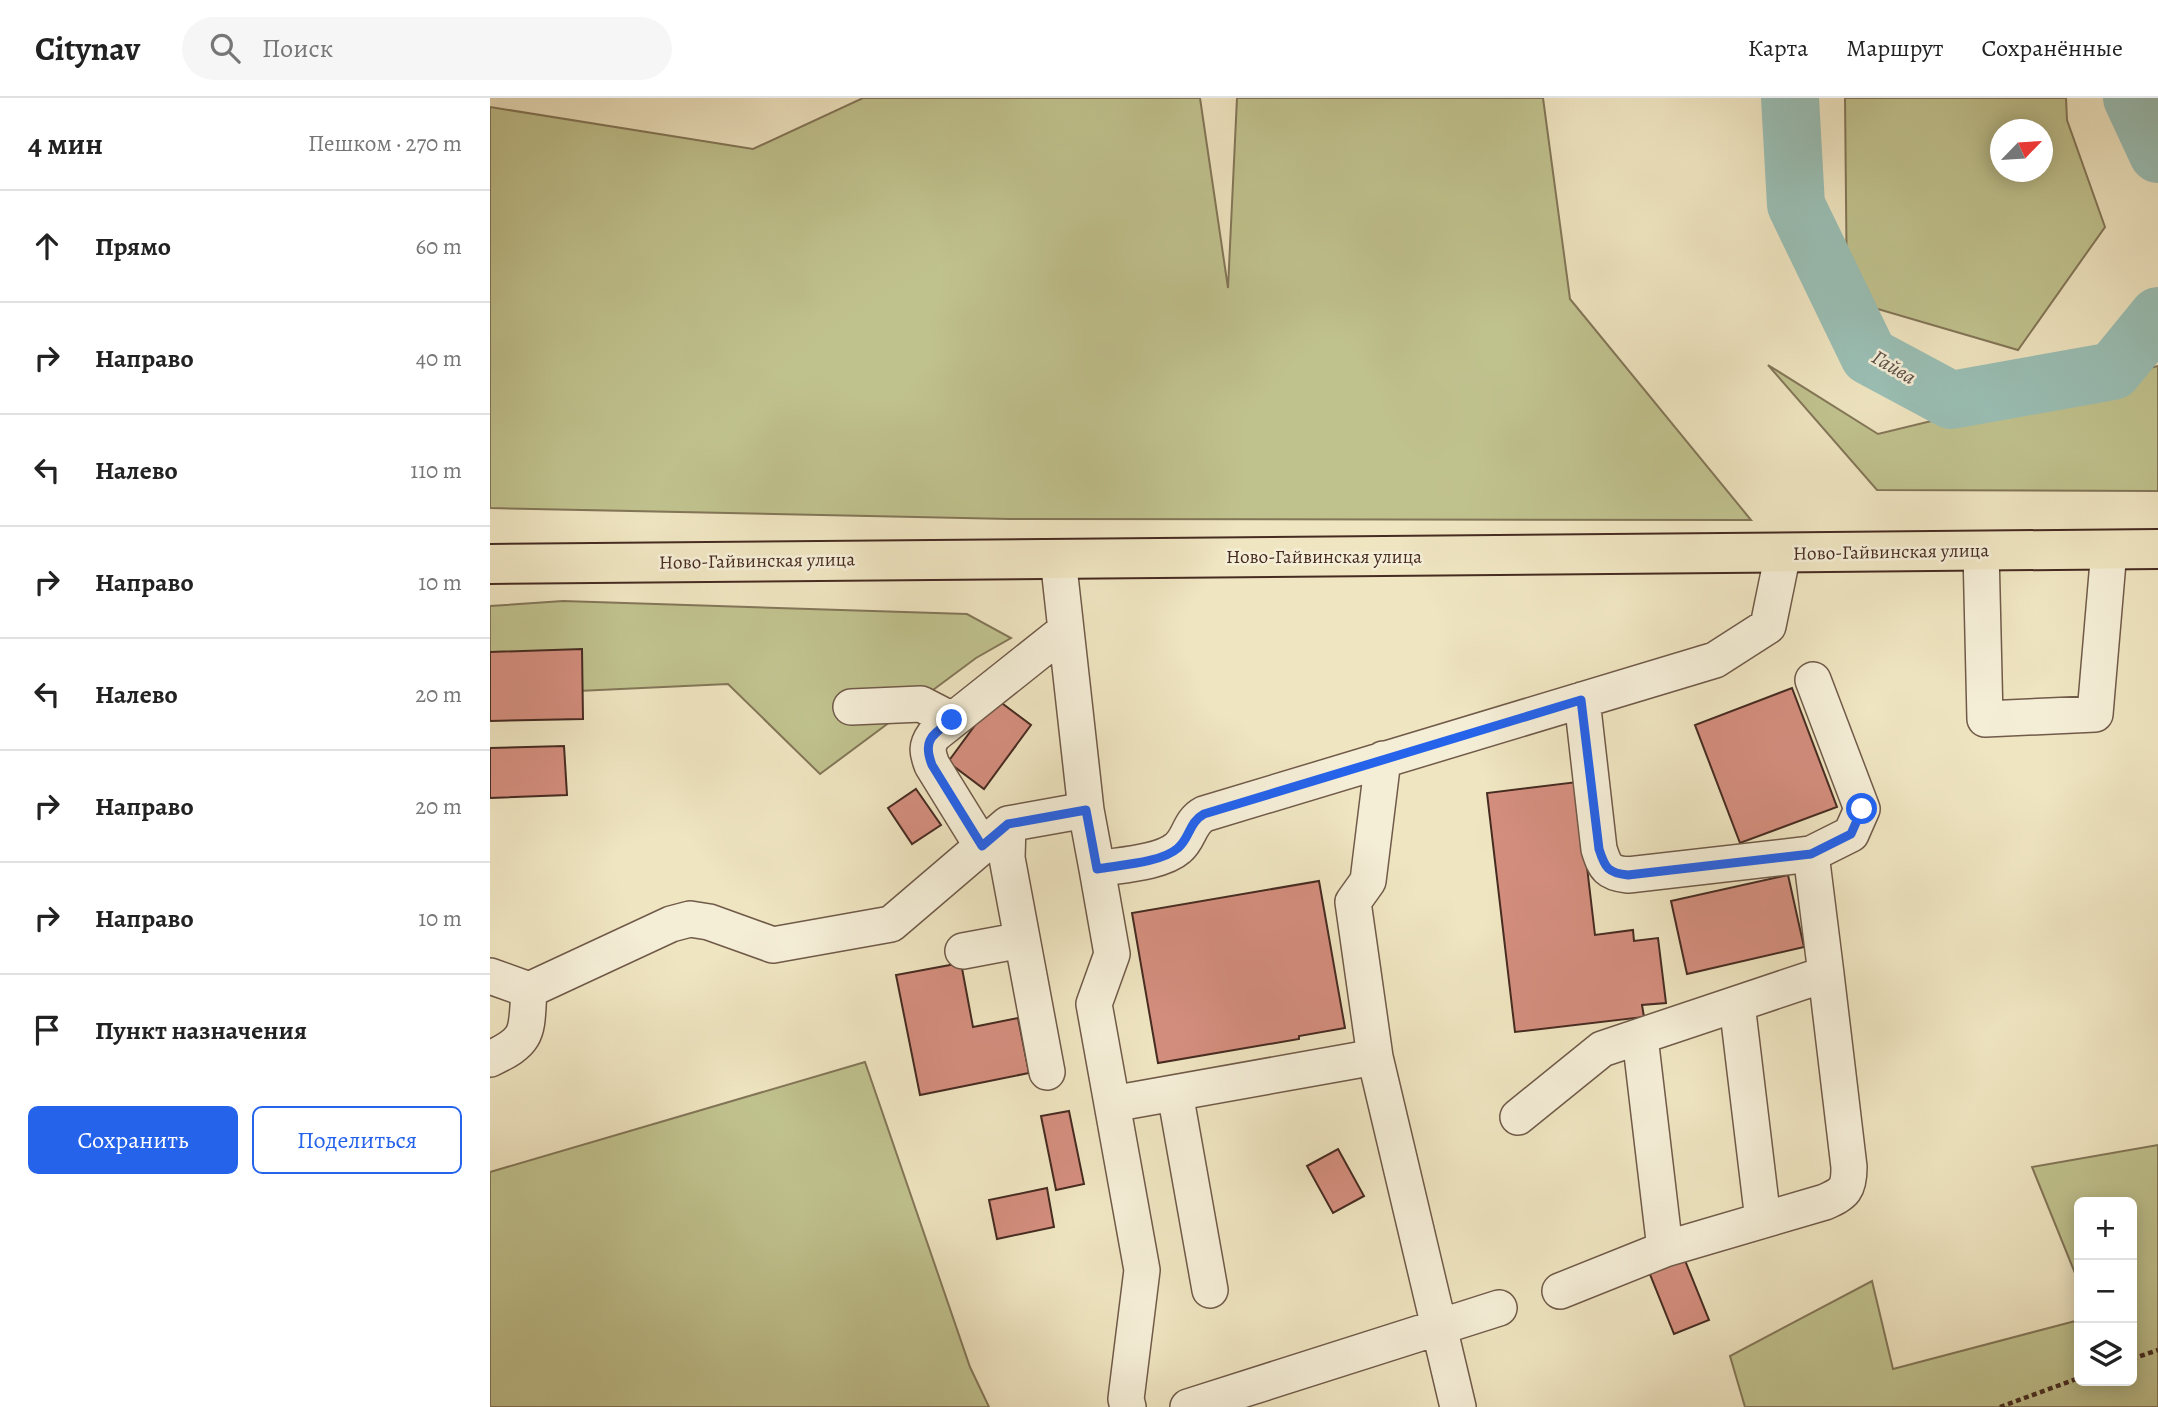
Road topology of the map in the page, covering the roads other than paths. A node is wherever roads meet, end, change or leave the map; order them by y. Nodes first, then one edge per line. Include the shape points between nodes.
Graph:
1 (2109, 550) junction
2 (1981, 551) junction
3 (2156, 552) edge
4 (1783, 553) junction
5 (1058, 558) junction
6 (490, 564) edge
7 (1066, 630) junction
8 (1813, 680) dead end
9 (1581, 700) junction
10 (851, 707) dead end
11 (952, 720) junction
12 (1384, 760) junction
13 (1086, 810) junction
14 (995, 835) junction
15 (1811, 854) junction
16 (1097, 869) junction
17 (1022, 940) junction
18 (963, 951) dead end
19 (1826, 974) junction
20 (490, 976) edge
21 (529, 990) junction
22 (1737, 1004) junction
23 (1640, 1037) junction
24 (1375, 1057) junction
25 (490, 1059) edge
26 (1047, 1072) dead end
27 (1175, 1093) junction
28 (1112, 1104) junction
29 (1518, 1117) dead end
30 (1763, 1220) junction
31 (1665, 1248) junction
32 (1210, 1290) dead end
33 (1560, 1291) dead end
34 (1499, 1308) dead end
35 (1439, 1328) junction
36 (1128, 1407) edge
37 (1188, 1407) edge
38 (1458, 1407) edge

1 - 2 main road, Ново-Гайвинская улица
1 - 2 lane via 2095,714 1985,719
1 - 3 main road, Ново-Гайвинская улица
2 - 4 main road, Ново-Гайвинская улица
4 - 5 main road, Ново-Гайвинская улица
4 - 9 lane via 1768,626 1715,660
5 - 6 main road, Ново-Гайвинская улица
5 - 7 lane
7 - 11 lane
7 - 13 lane
8 - 15 lane via 1862,809 1851,834
9 - 12 lane
9 - 15 lane via 1599,849 1604,865 1615,874
10 - 11 lane via 921,704
11 - 14 lane via 934,735 927,752 932,765
12 - 16 lane via 1204,814 1195,818 1180,847 1171,853
12 - 24 lane via 1368,881 1353,902
13 - 14 lane
13 - 16 lane
14 - 17 lane via 1007,858
14 - 21 lane via 891,924 773,945 690,919
15 - 19 lane
16 - 28 lane via 1112,954 1094,1004
17 - 18 lane
17 - 26 lane
19 - 22 lane
19 - 30 lane via 1849,1183 1841,1195 1825,1202
20 - 21 lane
21 - 25 lane via 524,1037
22 - 23 lane
22 - 30 lane
23 - 29 lane via 1602,1049
23 - 31 lane
24 - 27 lane
24 - 35 lane
27 - 28 lane
27 - 32 lane
28 - 36 lane via 1142,1270
30 - 31 lane
31 - 33 lane
34 - 35 lane
35 - 37 lane
35 - 38 lane

